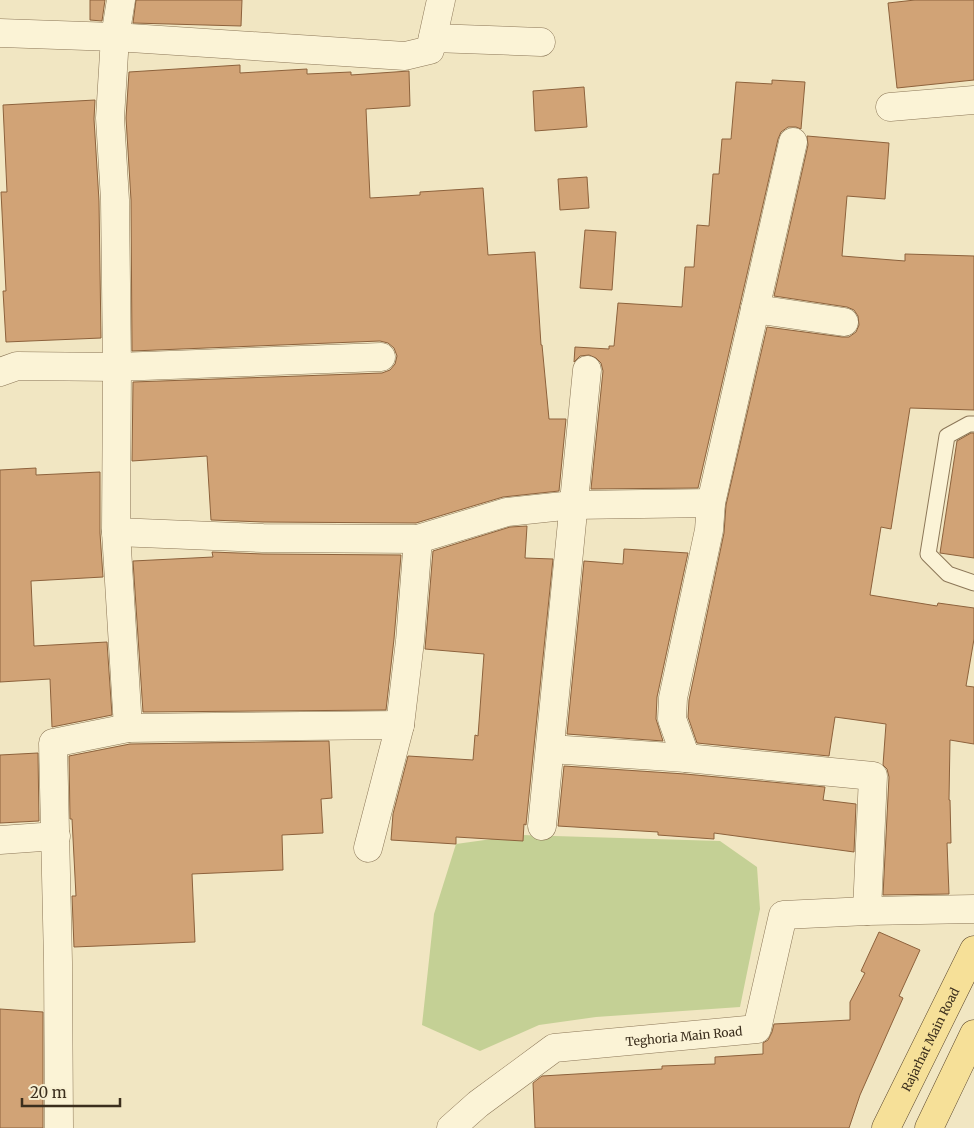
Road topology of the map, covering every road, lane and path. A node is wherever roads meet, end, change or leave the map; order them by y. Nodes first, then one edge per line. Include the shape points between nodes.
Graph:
1 (121, 0) edge
2 (440, 0) edge
3 (0, 33) edge
4 (115, 37) junction
5 (432, 38) junction
6 (541, 42) dead end
7 (974, 100) edge
8 (890, 107) dead end
9 (793, 142) dead end
10 (755, 308) junction
11 (844, 322) dead end
12 (382, 357) dead end
13 (117, 367) junction
14 (587, 370) dead end
15 (0, 372) edge
16 (974, 424) edge
17 (711, 503) junction
18 (573, 506) junction
19 (116, 532) junction
20 (418, 540) junction
21 (974, 583) edge
22 (400, 725) junction
23 (128, 728) junction
24 (550, 749) junction
25 (686, 758) junction
26 (542, 826) dead end
27 (56, 836) junction
28 (0, 840) edge
29 (368, 848) dead end
30 (974, 909) edge
31 (867, 911) junction
32 (974, 950) edge
33 (974, 1034) edge
34 (59, 1128) edge
35 (451, 1128) edge
36 (886, 1128) edge
37 (929, 1128) edge

1 - 4 street
2 - 5 street
3 - 4 street
4 - 5 street via 405,56 430,50
4 - 13 street via 110,118
5 - 6 street
7 - 8 street
9 - 10 street
10 - 11 street
10 - 17 street
12 - 13 street
13 - 15 street via 17,366
13 - 19 street
14 - 18 street
16 - 21 lane via 947,436 928,554 948,574
17 - 18 street
17 - 25 street via 709,530 673,698 672,718
18 - 20 street via 507,512
18 - 24 street
19 - 20 street
19 - 23 street
20 - 22 street
22 - 23 street
22 - 29 street
23 - 27 street via 53,743
24 - 25 street
24 - 26 street
25 - 31 street via 873,776
27 - 28 street
27 - 34 street
30 - 31 street, Teghoria Main Road
31 - 35 street, Teghoria Main Road via 783,915 757,1029 554,1048
32 - 36 main road, Rajarhat Main Road
33 - 37 main road

